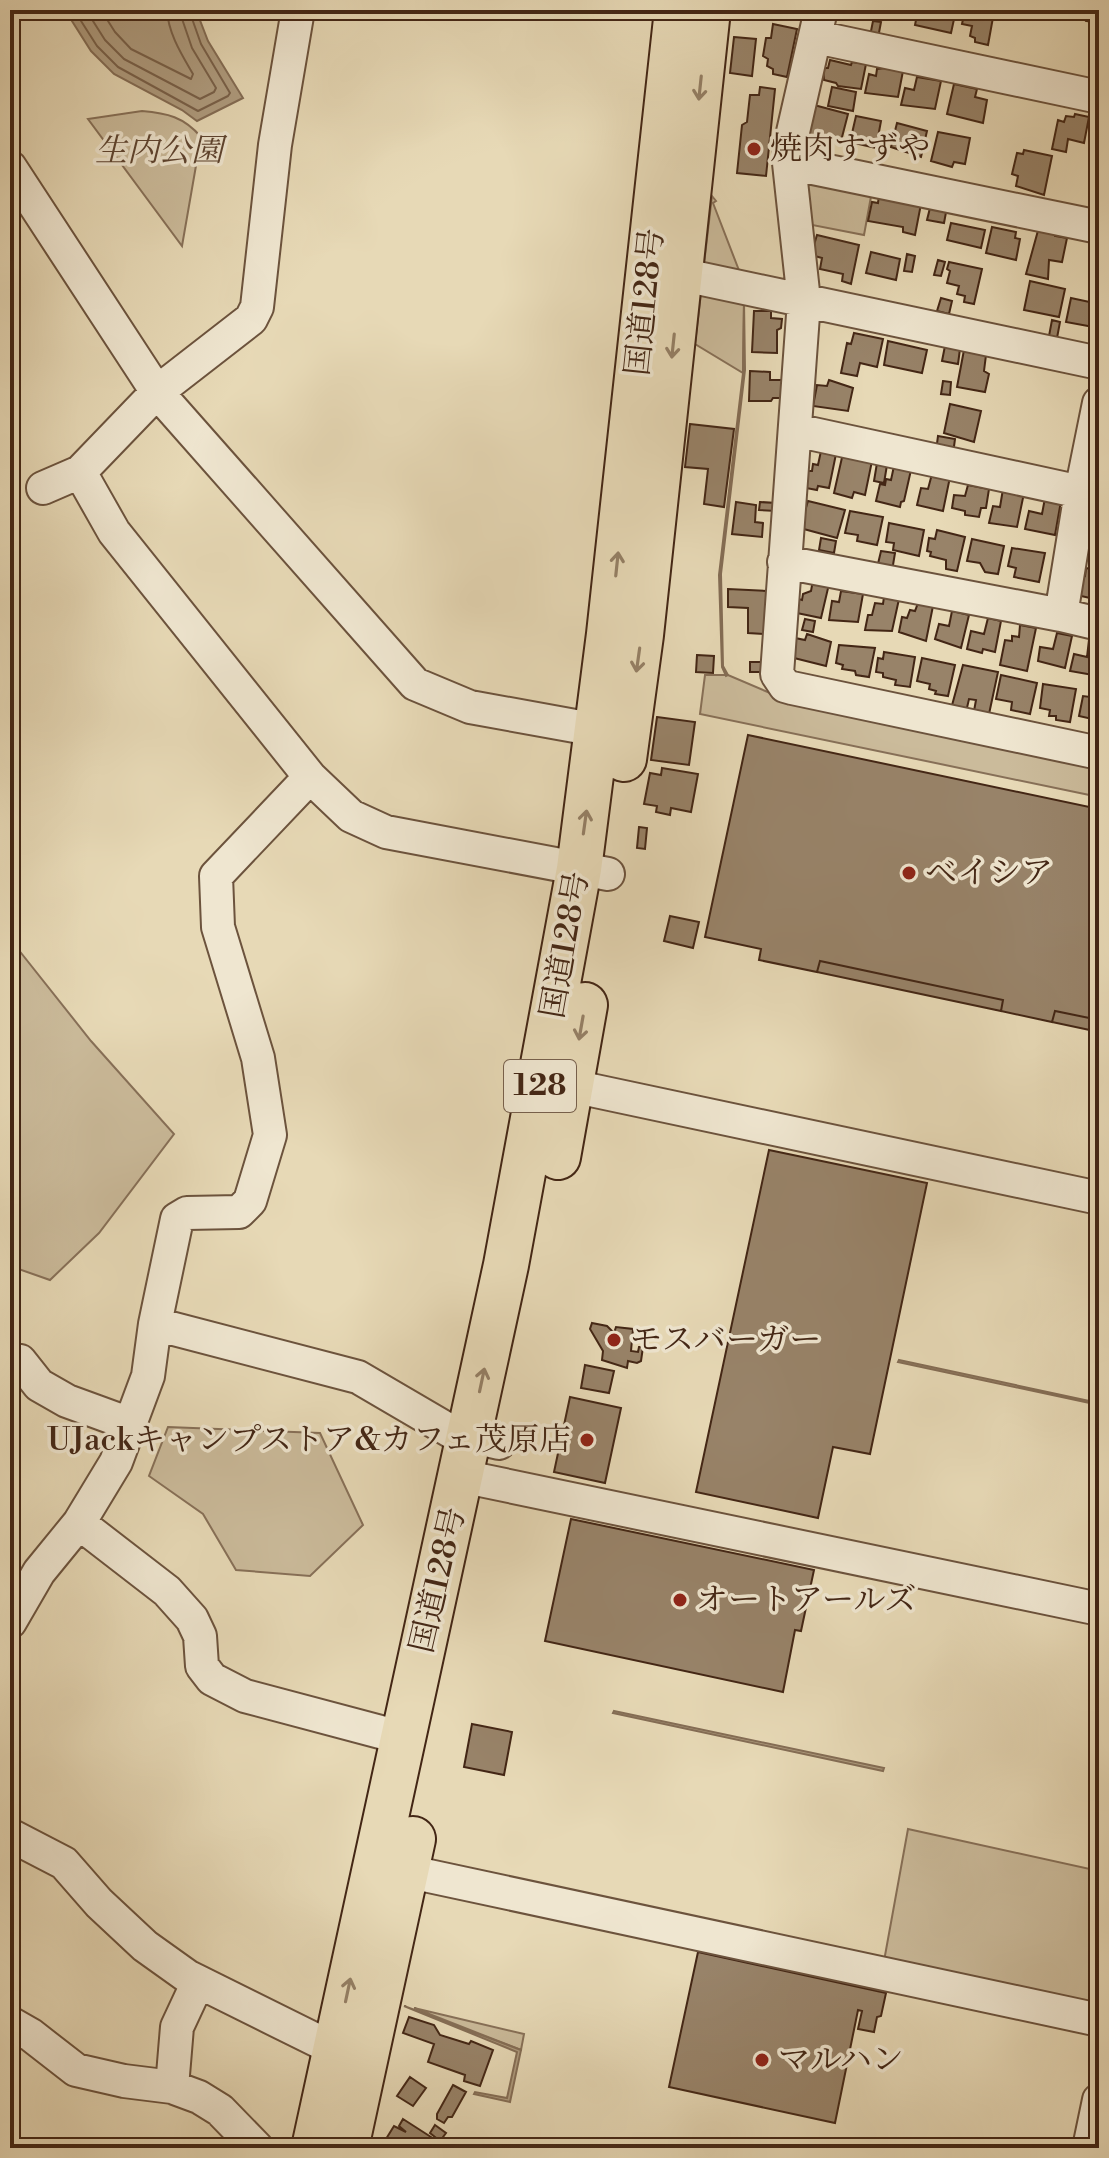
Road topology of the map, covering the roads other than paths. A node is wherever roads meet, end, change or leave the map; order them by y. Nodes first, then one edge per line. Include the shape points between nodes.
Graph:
1 (298, 10) edge
2 (677, 10) edge
3 (708, 10) edge
4 (819, 23) edge
5 (1099, 97) edge
6 (789, 163) junction
7 (10, 167) edge
8 (1099, 227) edge
9 (664, 271) junction
10 (804, 301) junction
11 (1099, 363) edge
12 (157, 392) junction
13 (1099, 403) edge
14 (795, 430) junction
15 (80, 472) junction
16 (43, 488) dead end
17 (1090, 494) edge
18 (784, 562) junction
19 (1061, 615) junction
20 (1099, 624) edge
21 (597, 730) junction
22 (1099, 753) edge
23 (310, 777) junction
24 (593, 872) junction
25 (572, 1086) junction
26 (1099, 1198) edge
27 (155, 1324) junction
28 (20, 1361) dead end
29 (130, 1424) junction
30 (480, 1460) junction
31 (79, 1523) junction
32 (1099, 1609) edge
33 (10, 1622) edge
34 (403, 1738) junction
35 (10, 1835) edge
36 (391, 1868) junction
37 (198, 1982) junction
38 (1099, 2020) edge
39 (10, 2023) edge
40 (336, 2046) junction
41 (172, 2087) junction
42 (1099, 2100) edge
43 (257, 2148) edge
44 (314, 2148) edge
45 (346, 2148) edge
46 (1089, 2148) edge

1 - 12 street via 275,145 257,307 251,319
2 - 9 highway, 国道128号 / 128
3 -> 9 highway, 国道128号 / 128
4 - 5 street
4 - 6 street
6 - 8 street
6 - 10 street
7 - 12 street
9 - 10 street
21 -> 9 highway, 国道128号 / 128
9 -> 24 highway, 国道128号 / 128 via 641,635
10 - 11 street
10 - 14 street
12 - 15 street
12 - 21 street via 415,684 470,707
13 - 17 street
14 - 17 street
14 - 18 street
15 - 16 street
15 - 23 street via 114,532
17 - 19 street
18 - 19 street
18 - 22 street via 776,668 785,686
19 - 20 street
24 -> 21 highway, 国道128号 / 128
23 - 24 street via 351,816 386,832
23 - 27 street via 216,876 218,927 258,1058 270,1135 250,1201 239,1212 187,1213 177,1219
24 -> 25 highway, 国道128号 / 128
30 -> 24 highway, 国道128号 / 128 via 533,1127
25 - 26 street
25 - 30 highway, 国道128号 / 128
27 - 29 street via 148,1376
27 - 30 street via 358,1377 452,1432
28 - 29 street via 39,1385
29 - 31 street via 116,1462
30 - 32 street
30 - 34 highway, 国道128号 / 128
30 - 36 highway, 国道128号 / 128
31 - 33 street via 39,1572
31 - 34 street via 167,1591 192,1619 200,1636 202,1666 212,1679 245,1696
34 - 36 highway, 国道128号 / 128
35 - 37 street via 64,1863 145,1946
36 - 38 street
40 -> 36 highway, 国道128号 / 128
36 - 45 highway, 国道128号 / 128
37 - 40 street
37 - 41 street via 177,2027
39 - 41 street via 76,2070
40 - 44 highway, 国道128号 / 128
41 - 43 street via 220,2110
42 - 46 street

